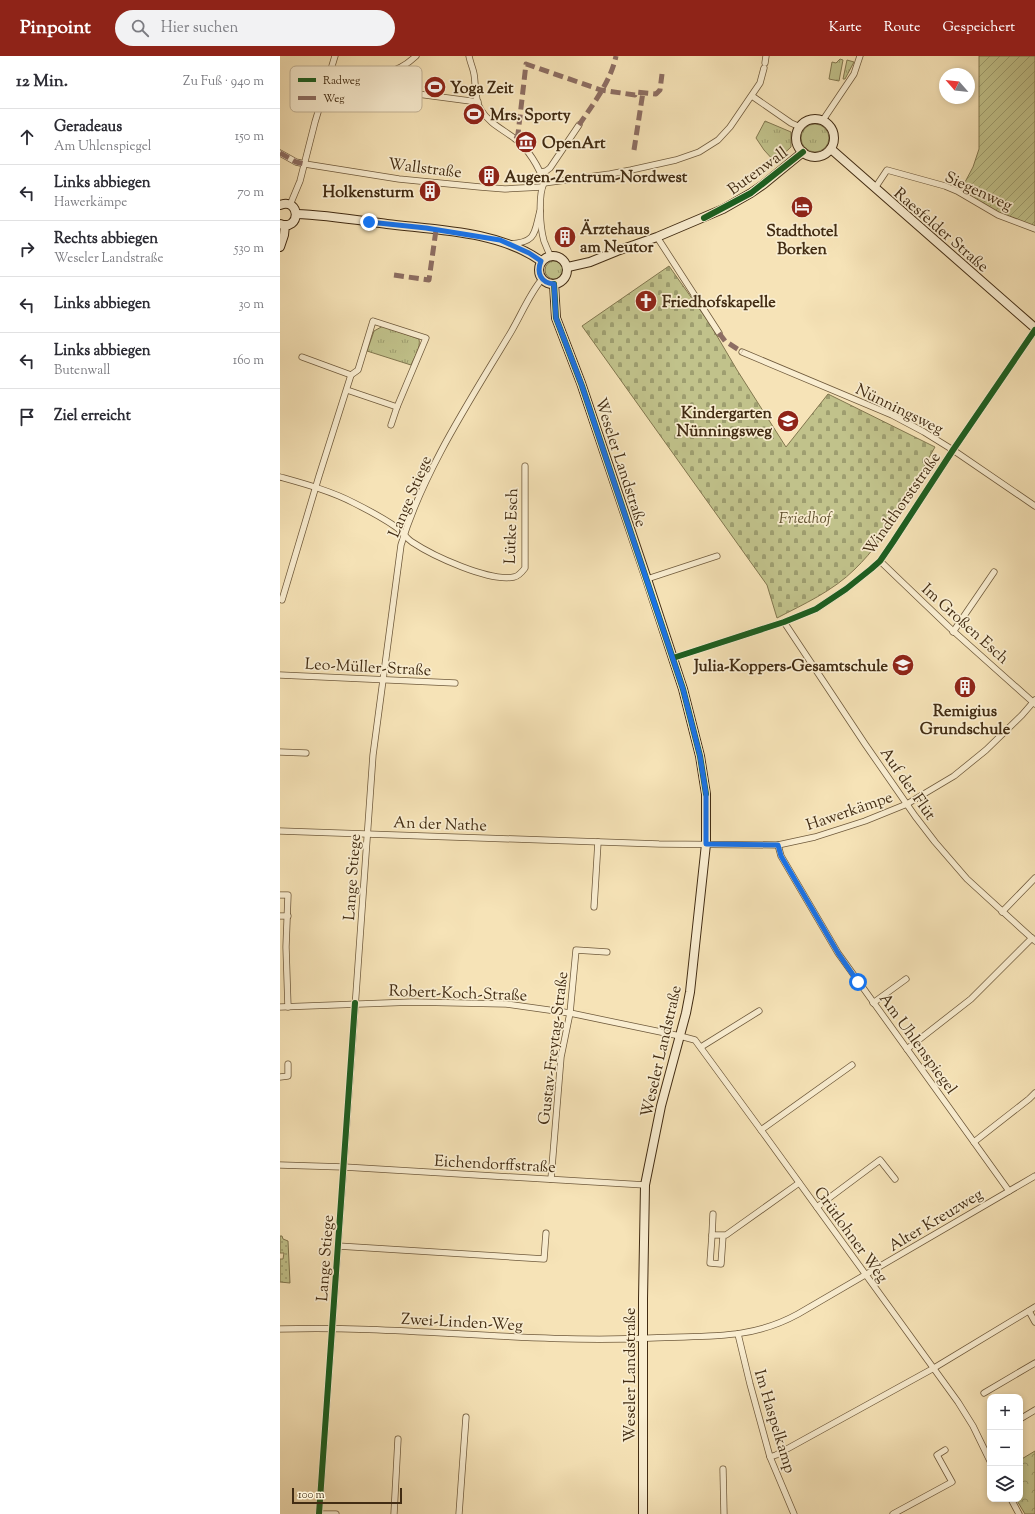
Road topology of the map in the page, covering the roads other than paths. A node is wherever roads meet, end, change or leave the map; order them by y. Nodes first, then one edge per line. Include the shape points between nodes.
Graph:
1 (335, 56) edge
2 (416, 56) edge
3 (469, 56) edge
4 (766, 56) edge
5 (860, 56) edge
6 (333, 66) edge
7 (402, 66) edge
8 (422, 95) edge
9 (752, 96) junction
10 (478, 102) junction
11 (318, 112) edge
12 (823, 120) junction
13 (579, 125) dead end
14 (800, 127) junction
15 (831, 149) junction
16 (803, 152) junction
17 (280, 153) edge
18 (305, 164) junction
19 (542, 172) junction
20 (543, 185) junction
21 (875, 188) junction
22 (290, 205) junction
23 (280, 206) edge
24 (541, 207) junction
25 (296, 214) junction
26 (282, 224) edge
27 (1035, 229) edge
28 (658, 237) junction
29 (510, 244) junction
30 (280, 247) edge
31 (550, 255) junction
32 (541, 261) junction
33 (568, 268) junction
34 (542, 280) junction
35 (554, 284) junction
36 (1035, 329) edge
37 (719, 333) dead end
38 (742, 352) dead end
39 (302, 357) dead end
40 (352, 375) junction
41 (347, 390) junction
42 (397, 407) junction
43 (391, 425) dead end
44 (953, 450) junction
45 (524, 466) dead end
46 (280, 477) edge
47 (316, 487) junction
48 (1035, 506) edge
49 (404, 534) junction
50 (716, 556) dead end
51 (880, 561) junction
52 (994, 572) dead end
53 (647, 579) junction
54 (282, 600) dead end
55 (784, 622) junction
56 (953, 632) junction
57 (673, 658) junction
58 (280, 675) edge
59 (383, 679) junction
60 (456, 682) dead end
61 (1034, 702) edge
62 (280, 752) edge
63 (306, 753) dead end
64 (907, 804) junction
65 (280, 831) edge
66 (367, 834) junction
67 (598, 842) junction
68 (706, 844) junction
69 (778, 845) junction
70 (1035, 878) edge
71 (280, 895) edge
72 (594, 907) dead end
73 (1002, 912) junction
74 (280, 916) edge
75 (288, 916) junction
76 (1033, 940) edge
77 (607, 952) dead end
78 (906, 979) dead end
79 (355, 1003) junction
80 (874, 1003) junction
81 (288, 1006) junction
82 (280, 1007) edge
83 (759, 1011) dead end
84 (570, 1013) junction
85 (680, 1036) junction
86 (701, 1047) junction
87 (907, 1049) junction
88 (288, 1064) dead end
89 (852, 1065) dead end
90 (280, 1077) edge
91 (1035, 1093) edge
92 (762, 1130) junction
93 (974, 1142) junction
94 (280, 1165) edge
95 (344, 1167) junction
96 (1035, 1176) edge
97 (550, 1179) junction
98 (895, 1179) dead end
99 (799, 1183) junction
100 (645, 1185) junction
101 (1009, 1191) junction
102 (817, 1207) junction
103 (713, 1214) dead end
104 (546, 1233) dead end
105 (712, 1235) junction
106 (723, 1236) junction
107 (338, 1246) junction
108 (866, 1275) junction
109 (1035, 1307) edge
110 (1029, 1311) junction
111 (1035, 1322) edge
112 (332, 1328) junction
113 (280, 1329) edge
114 (738, 1334) junction
115 (643, 1338) junction
116 (1035, 1364) edge
117 (934, 1368) junction
118 (984, 1393) dead end
119 (1035, 1410) edge
120 (466, 1417) dead end
121 (1023, 1417) edge
122 (398, 1439) dead end
123 (945, 1450) dead end
124 (987, 1455) edge
125 (770, 1457) junction
126 (723, 1469) dead end
127 (1013, 1502) edge
128 (319, 1514) edge
129 (336, 1514) edge
130 (394, 1514) edge
131 (459, 1514) edge
132 (643, 1514) edge
133 (724, 1514) edge
134 (794, 1514) edge
135 (893, 1514) edge
136 (1019, 1514) edge

1 - 6 street
2 - 7 street
3 - 10 street
4 - 9 street, Wallstraße via 760,83
5 - 12 street via 854,74
8 - 10 street
9 - 14 street
9 - 20 street, Wallstraße via 726,132 699,152 631,170
10 - 19 street via 483,114 516,139
11 - 18 street
12 - 14 street via 810,120
12 - 15 street via 833,129 834,143
13 - 19 street via 550,168
14 - 16 street via 796,137
15 - 16 street via 818,157
15 - 21 street, Raesfelder Straße
16 - 28 street, Butenwall via 751,193 704,218
17 - 18 street, Wallstraße
18 - 20 street, Wallstraße via 399,179 480,187 505,189
18 - 22 street
19 - 20 street
20 - 24 street
21 - 27 street, Siegenweg via 887,170 958,191 998,215
21 - 36 street, Raesfelder Straße
22 - 23 street
22 - 25 street
24 - 29 street via 531,238 522,243
24 - 31 street via 544,240
25 - 26 street via 293,222
25 - 29 street via 426,228 500,240
26 - 30 street via 284,235
28 - 33 street, Butenwall
28 - 37 street
29 - 32 street
31 - 32 street
31 - 33 street via 563,259
32 - 34 street via 539,270
33 - 35 street via 564,280
34 - 35 street
34 - 49 street, Lange Stiege via 447,441
35 - 53 street, Weseler Landstraße via 556,318 581,383
36 - 44 street, Windthorststraße
38 - 44 street, Nünningsweg via 892,415
39 - 40 street
40 - 41 street
40 - 42 street via 358,370 373,321 426,338
41 - 42 street
41 - 47 street
42 - 43 street
44 - 48 street, Nünningsweg
44 - 51 street, Windthorststraße
45 - 49 street, Lütke Esch via 526,559 521,574 514,577 490,576 474,572 441,558 411,541
46 - 47 street, Lütke Esch
47 - 49 street, Lütke Esch via 354,503
47 - 54 street
49 - 59 street, Lange Stiege
50 - 53 street
51 - 55 street, Windthorststraße via 816,609
51 - 56 street, Im Großen Esch
52 - 56 street
53 - 57 street, Weseler Landstraße
55 - 57 street, Windthorststraße
55 - 64 street, Auf der Flüt
56 - 61 street, Im Großen Esch
57 - 68 street, Weseler Landstraße via 700,756 706,794
58 - 59 street, Leo-Müller-Straße
59 - 60 street, Leo-Müller-Straße
59 - 66 street, Lange Stiege via 373,755
61 - 64 street, Hawerkämpe via 954,776
62 - 63 street
64 - 69 street, Hawerkämpe via 866,821 815,837
64 - 73 street, Auf der Flüt via 952,863
65 - 66 street, An der Nathe
66 - 67 street, An der Nathe
66 - 79 street, Lange Stiege
67 - 68 street, An der Nathe
67 - 72 street
68 - 69 street, Hawerkämpe
68 - 85 street, Weseler Landstraße via 690,992
69 - 80 street, Am Uhlenspiegel via 781,856 835,948
70 - 73 street
71 - 75 street via 288,896
73 - 76 street, Auf der Flüt
74 - 75 street
75 - 81 street
76 - 87 street via 971,999
77 - 84 street, Gustav-Freytag-Straße via 576,950
78 - 80 street
79 - 81 street, Robert-Koch-Straße
79 - 84 street, Robert-Koch-Straße via 490,1003
79 - 95 street, Lange Stiege
80 - 87 street, Am Uhlenspiegel
81 - 82 street, Robert-Koch-Straße
83 - 86 street
84 - 85 street, Robert-Koch-Straße
84 - 97 street, Gustav-Freytag-Straße via 561,1057
85 - 86 street, Grütlohner Weg via 695,1040
85 - 100 street, Weseler Landstraße via 661,1106
86 - 92 street, Grütlohner Weg
87 - 93 street, Am Uhlenspiegel
88 - 90 street via 288,1076
89 - 92 street
91 - 93 street
92 - 99 street, Grütlohner Weg
93 - 101 street, Am Uhlenspiegel
94 - 95 street, Eichendorffstraße
95 - 97 street, Eichendorffstraße
95 - 107 street, Lange Stiege
96 - 101 street, Alter Kreuzweg
97 - 100 street, Eichendorffstraße
98 - 102 street via 880,1160
99 - 102 street, Grütlohner Weg
99 - 106 street
100 - 115 street, Weseler Landstraße
101 - 108 street, Alter Kreuzweg
102 - 108 street, Grütlohner Weg
103 - 105 street
104 - 107 street via 544,1259
105 - 106 street
105 - 106 street via 710,1263 721,1264
107 - 112 street, Lange Stiege
108 - 114 street, Alter Kreuzweg via 791,1318 765,1328
108 - 117 street, Grütlohner Weg
109 - 110 street
110 - 111 street
110 - 117 street
112 - 113 street, Zwei-Linden-Weg
112 - 115 street, Zwei-Linden-Weg via 546,1338
112 - 128 street, Lange Stiege
114 - 115 street, Alter Kreuzweg
114 - 125 street, Im Haspelkamp
115 - 132 street, Weseler Landstraße
116 - 118 street
117 - 124 street, Grütlohner Weg via 973,1426
117 - 125 street
119 - 121 street
120 - 131 street
122 - 130 street
123 - 135 street via 937,1455 952,1482
125 - 134 street, Im Haspelkamp
126 - 133 street
127 - 136 street
128 - 129 street

